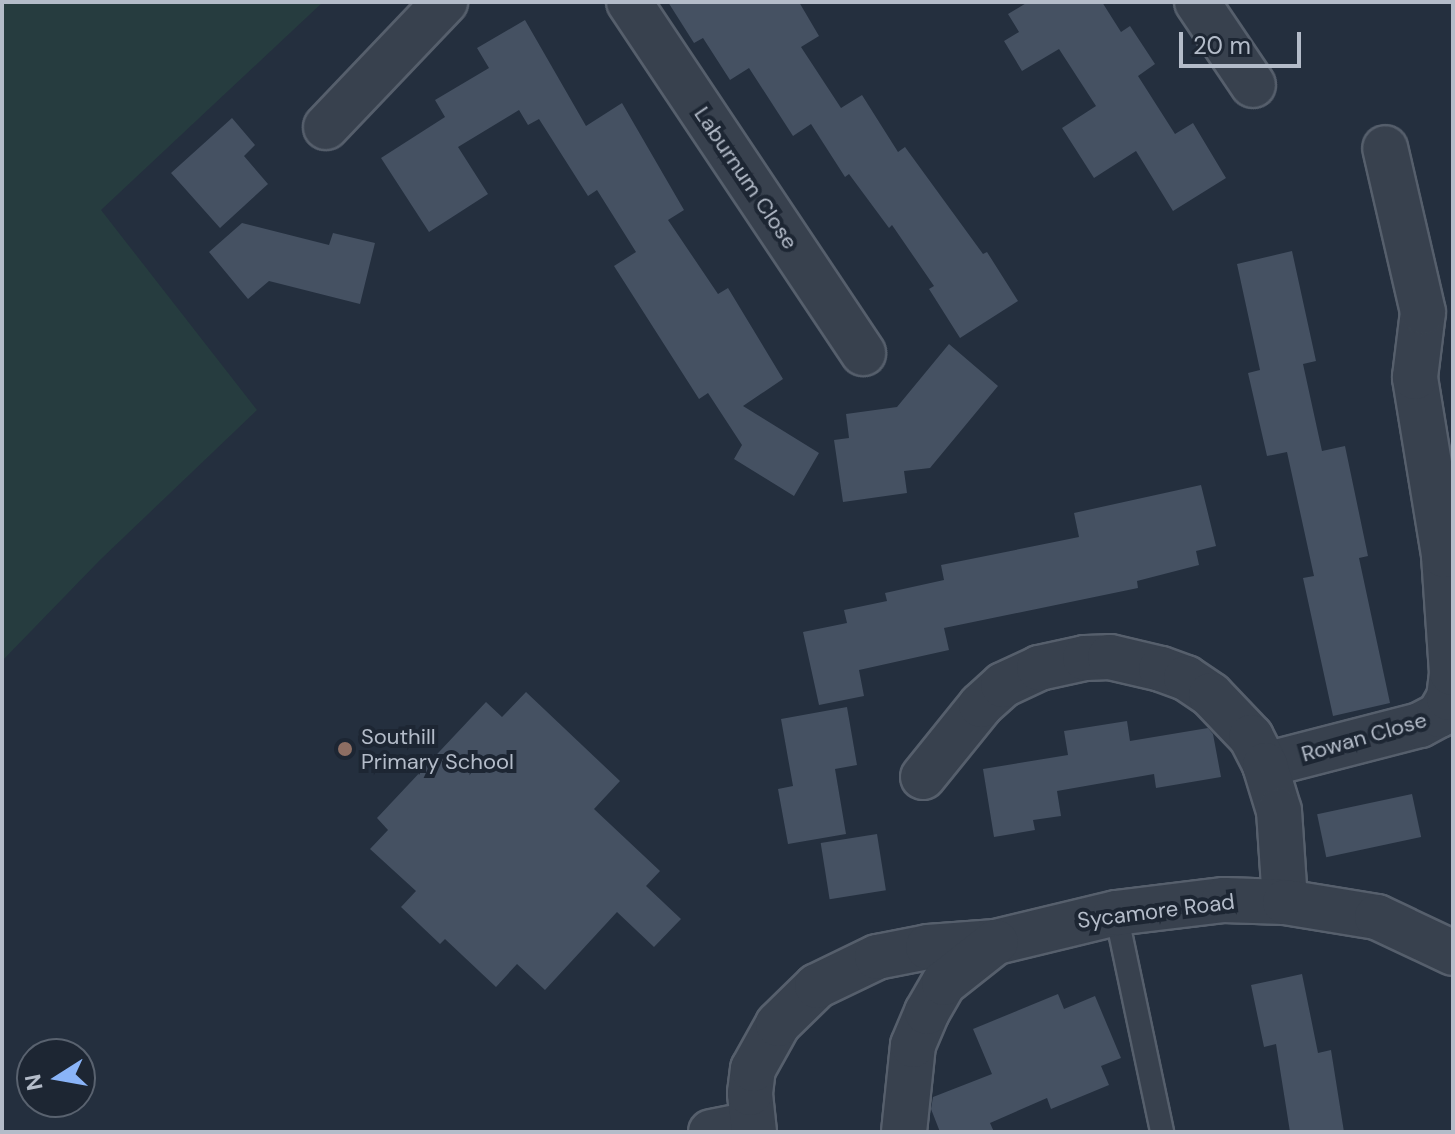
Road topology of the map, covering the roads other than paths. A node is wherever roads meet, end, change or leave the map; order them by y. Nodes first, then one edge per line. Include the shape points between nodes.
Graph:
1 (445, 2) edge
2 (629, 2) edge
3 (1197, 2) edge
4 (1253, 85) dead end
5 (326, 127) dead end
6 (1385, 148) dead end
7 (1438, 307) edge
8 (863, 353) dead end
9 (1265, 765) junction
10 (923, 777) dead end
11 (1285, 902) junction
12 (1116, 913) junction
13 (996, 942) junction
14 (1453, 953) edge
15 (739, 1129) edge
16 (904, 1132) edge
17 (1162, 1132) edge

1 - 5 street
2 - 8 street, Laburnum Close
3 - 4 street
6 - 7 street, Rowan Close
7 - 9 street, Rowan Close via 1415,377 1444,555 1449,698 1439,715 1420,725
9 - 10 street via 1233,716 1186,678 1136,661 1085,658 1039,668 1003,685
9 - 11 street via 1279,811
11 - 12 street, Sycamore Road via 1224,900
11 - 14 street, Sycamore Road via 1377,917
12 - 13 street, Sycamore Road
12 - 17 lane
13 - 15 street, Sycamore Road via 877,957 817,986 778,1024 753,1069
13 - 16 street, Sycamore Road via 944,983 927,1012 913,1045

